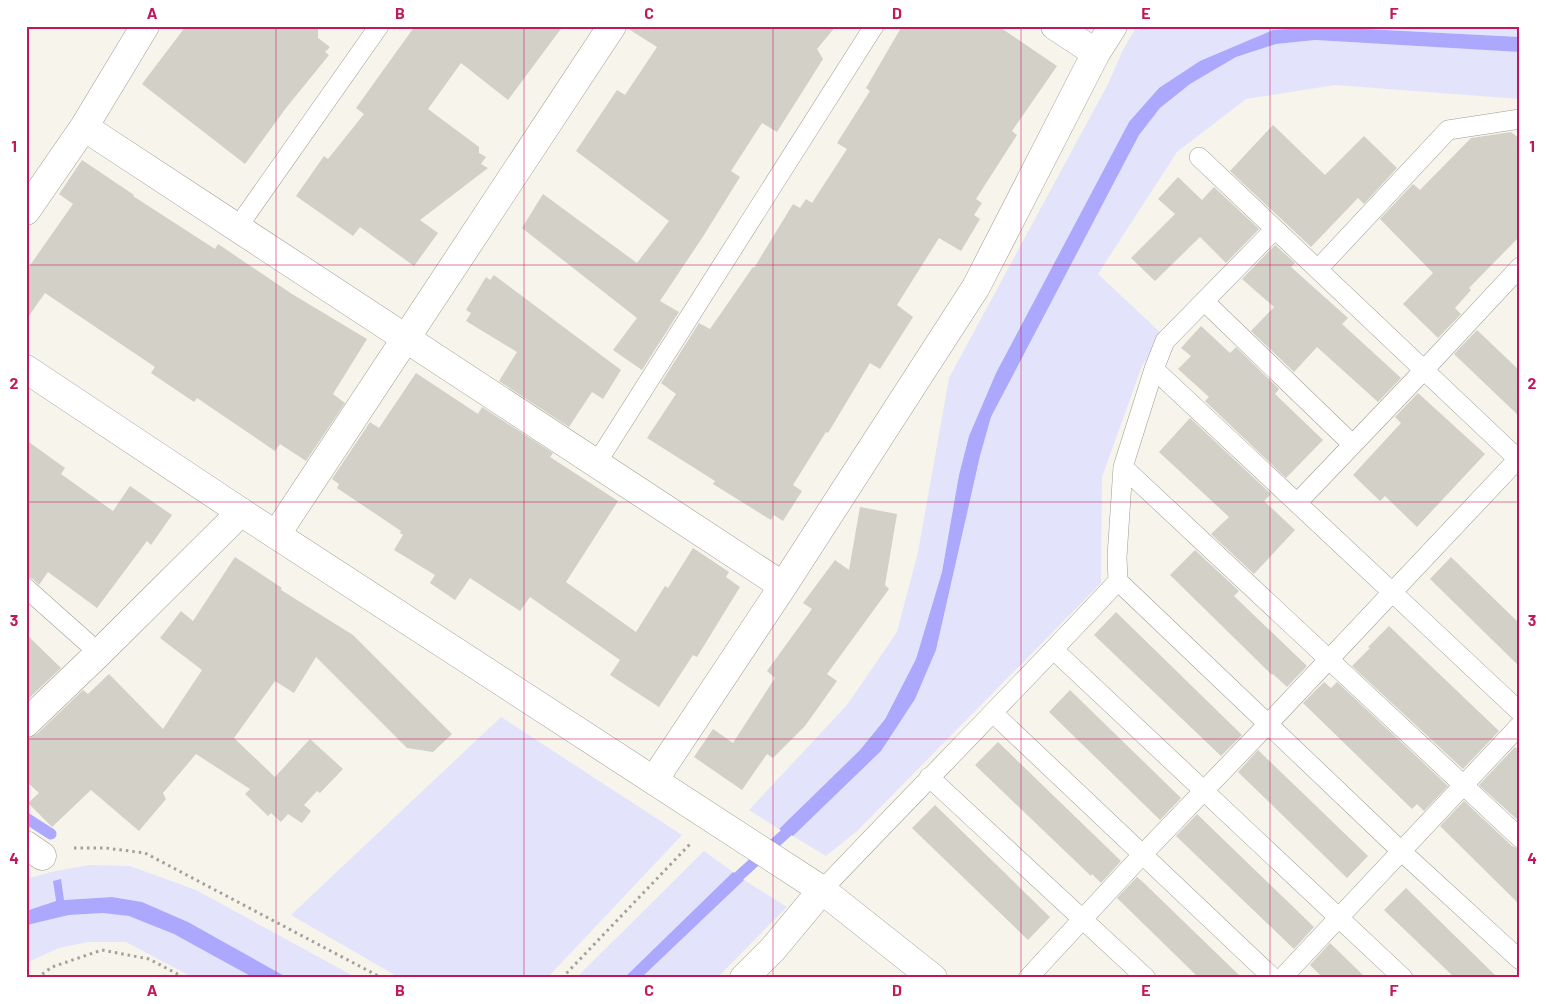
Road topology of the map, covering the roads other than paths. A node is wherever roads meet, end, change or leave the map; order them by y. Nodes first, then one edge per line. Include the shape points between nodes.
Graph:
1 (379, 26) edge
2 (612, 26) edge
3 (874, 26) edge
4 (1056, 26) edge
5 (1113, 26) edge
6 (138, 29) edge
7 (1096, 53) junction
8 (1520, 120) edge
9 (84, 127) junction
10 (1199, 157) dead end
11 (26, 211) edge
12 (237, 228) junction
13 (1276, 229) junction
14 (1520, 267) edge
15 (1318, 269) junction
16 (1204, 300) junction
17 (406, 339) junction
18 (26, 369) edge
19 (1154, 369) junction
20 (1424, 370) junction
21 (1352, 444) junction
22 (596, 464) junction
23 (1123, 467) junction
24 (1297, 504) junction
25 (241, 512) junction
26 (276, 535) junction
27 (1118, 581) junction
28 (783, 586) junction
29 (26, 588) edge
30 (1392, 593) junction
31 (1054, 650) junction
32 (99, 654) junction
33 (1328, 660) junction
34 (1520, 712) edge
35 (993, 713) junction
36 (26, 723) edge
37 (1268, 724) junction
38 (1520, 725) edge
39 (930, 777) junction
40 (654, 780) junction
41 (1463, 786) junction
42 (1203, 790) junction
43 (1520, 838) edge
44 (1401, 851) junction
45 (1142, 855) junction
46 (822, 890) junction
47 (1339, 917) junction
48 (1082, 918) junction
49 (1520, 960) edge
50 (744, 978) edge
51 (933, 978) edge
52 (1028, 978) edge
53 (1146, 978) edge
54 (1273, 978) edge
55 (1282, 978) edge
56 (1403, 978) edge

1 - 12 lane
2 - 17 street
3 - 22 lane
4 - 7 street
5 - 7 street
6 - 9 street
7 - 28 street via 976,286
8 - 15 lane via 1448,130
9 - 11 street
9 - 12 street
10 - 13 lane
12 - 17 street
13 - 15 lane
13 - 16 lane
14 - 20 lane
15 - 20 lane
16 - 19 lane via 1165,341
16 - 21 lane
17 - 22 street
17 - 26 street
18 - 25 street
19 - 23 lane
19 - 24 lane
20 - 21 lane
20 - 30 lane via 1518,459
21 - 24 lane
22 - 28 street
23 - 27 lane
23 - 33 lane
24 - 30 lane
25 - 26 street
25 - 32 street
26 - 40 street
27 - 31 lane
27 - 37 lane
28 - 40 street
29 - 32 lane
30 - 33 lane
30 - 34 lane
31 - 35 lane
31 - 42 lane
32 - 36 street
33 - 37 lane
33 - 41 lane
35 - 39 lane
35 - 45 lane
37 - 42 lane
37 - 44 lane
38 - 41 lane
39 - 46 lane
39 - 48 lane
40 - 46 street
41 - 43 lane
41 - 44 lane
42 - 45 lane
42 - 47 lane
44 - 47 lane
44 - 49 lane
45 - 48 lane
45 - 54 lane
46 - 50 street
46 - 51 street
47 - 55 lane
47 - 56 lane
48 - 52 lane
48 - 53 lane

